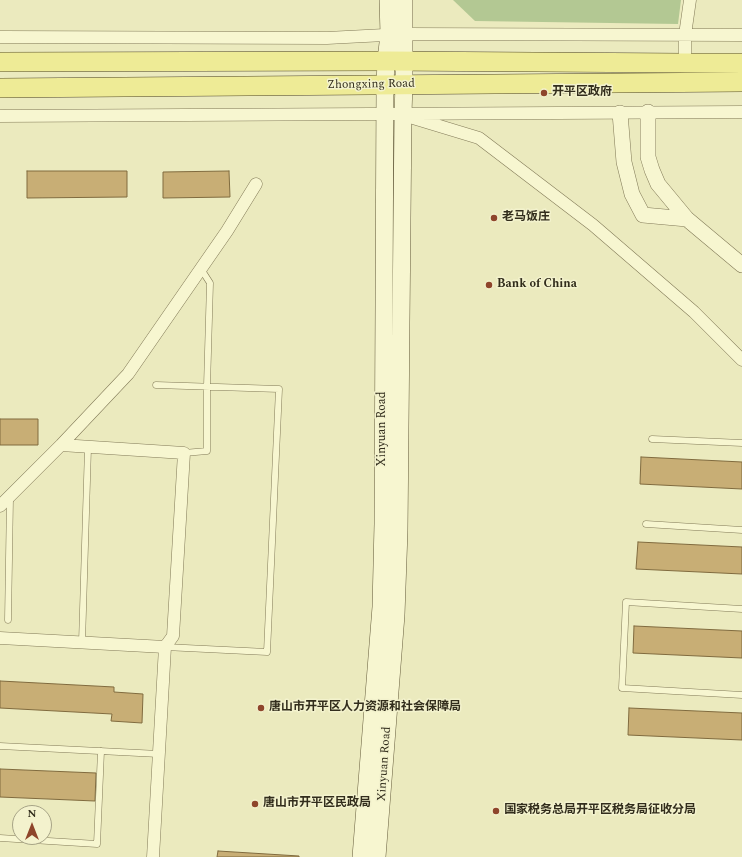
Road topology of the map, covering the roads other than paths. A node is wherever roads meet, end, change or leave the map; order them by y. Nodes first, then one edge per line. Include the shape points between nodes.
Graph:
1 (388, 0) edge
2 (404, 0) edge
3 (690, 0) edge
4 (396, 34) junction
5 (685, 35) junction
6 (742, 35) edge
7 (0, 38) edge
8 (395, 61) junction
9 (0, 62) edge
10 (685, 63) junction
11 (742, 63) edge
12 (742, 82) edge
13 (404, 84) junction
14 (385, 85) junction
15 (0, 88) edge
16 (648, 112) junction
17 (742, 112) edge
18 (620, 113) junction
19 (384, 114) junction
20 (403, 114) junction
21 (0, 116) edge
22 (256, 184) dead end
23 (687, 219) junction
24 (742, 265) edge
25 (200, 269) junction
26 (742, 360) edge
27 (156, 385) dead end
28 (207, 386) junction
29 (652, 439) dead end
30 (742, 443) edge
31 (61, 445) junction
32 (88, 448) junction
33 (184, 453) junction
34 (10, 496) junction
35 (0, 506) edge
36 (646, 524) dead end
37 (742, 530) edge
38 (742, 609) edge
39 (8, 620) dead end
40 (0, 638) edge
41 (82, 642) junction
42 (165, 647) junction
43 (742, 695) edge
44 (0, 746) edge
45 (101, 751) junction
46 (159, 754) junction
47 (0, 838) edge
48 (153, 857) edge
49 (361, 857) edge
50 (377, 857) edge

1 - 4 main road, Xinyuan Road
2 - 4 main road, Xinyuan Road
3 - 5 street
4 - 5 street
4 - 7 street via 327,38
4 - 8 main road, Xinyuan Road
5 - 6 street
5 - 10 street
8 - 9 main road, Zhongxing Road
8 - 10 main road, Zhongxing Road
8 - 13 main road, Xinyuan Road
8 - 14 main road, Xinyuan Road
10 - 11 main road, Zhongxing Road
12 - 13 main road, Zhongxing Road
13 - 14 main road, Zhongxing Road
13 - 20 main road, Xinyuan Road
14 - 15 main road, Zhongxing Road
14 - 19 main road, Xinyuan Road
16 - 17 street
16 - 18 street
16 - 23 street via 648,157 652,170 658,184
18 - 20 street
18 - 23 street via 624,162 632,194 643,215
19 - 20 street
19 - 21 street
19 - 49 main road, Xinyuan Road via 381,608
20 - 26 street via 479,138 593,225 694,312
20 - 50 main road, Xinyuan Road via 399,531 396,608
22 - 25 street
23 - 24 street
25 - 28 lane via 210,283
25 - 31 street via 128,374
27 - 28 lane
28 - 33 lane via 207,451
28 - 42 lane via 279,389 267,652
29 - 30 lane
31 - 32 street
31 - 34 street
32 - 33 street
32 - 41 lane
33 - 42 street via 173,636
34 - 35 street
34 - 39 lane
36 - 37 lane
38 - 43 lane via 626,602 622,688
40 - 41 street
41 - 42 street
42 - 46 street
44 - 45 lane
45 - 46 lane
45 - 47 lane via 98,844
46 - 48 street

